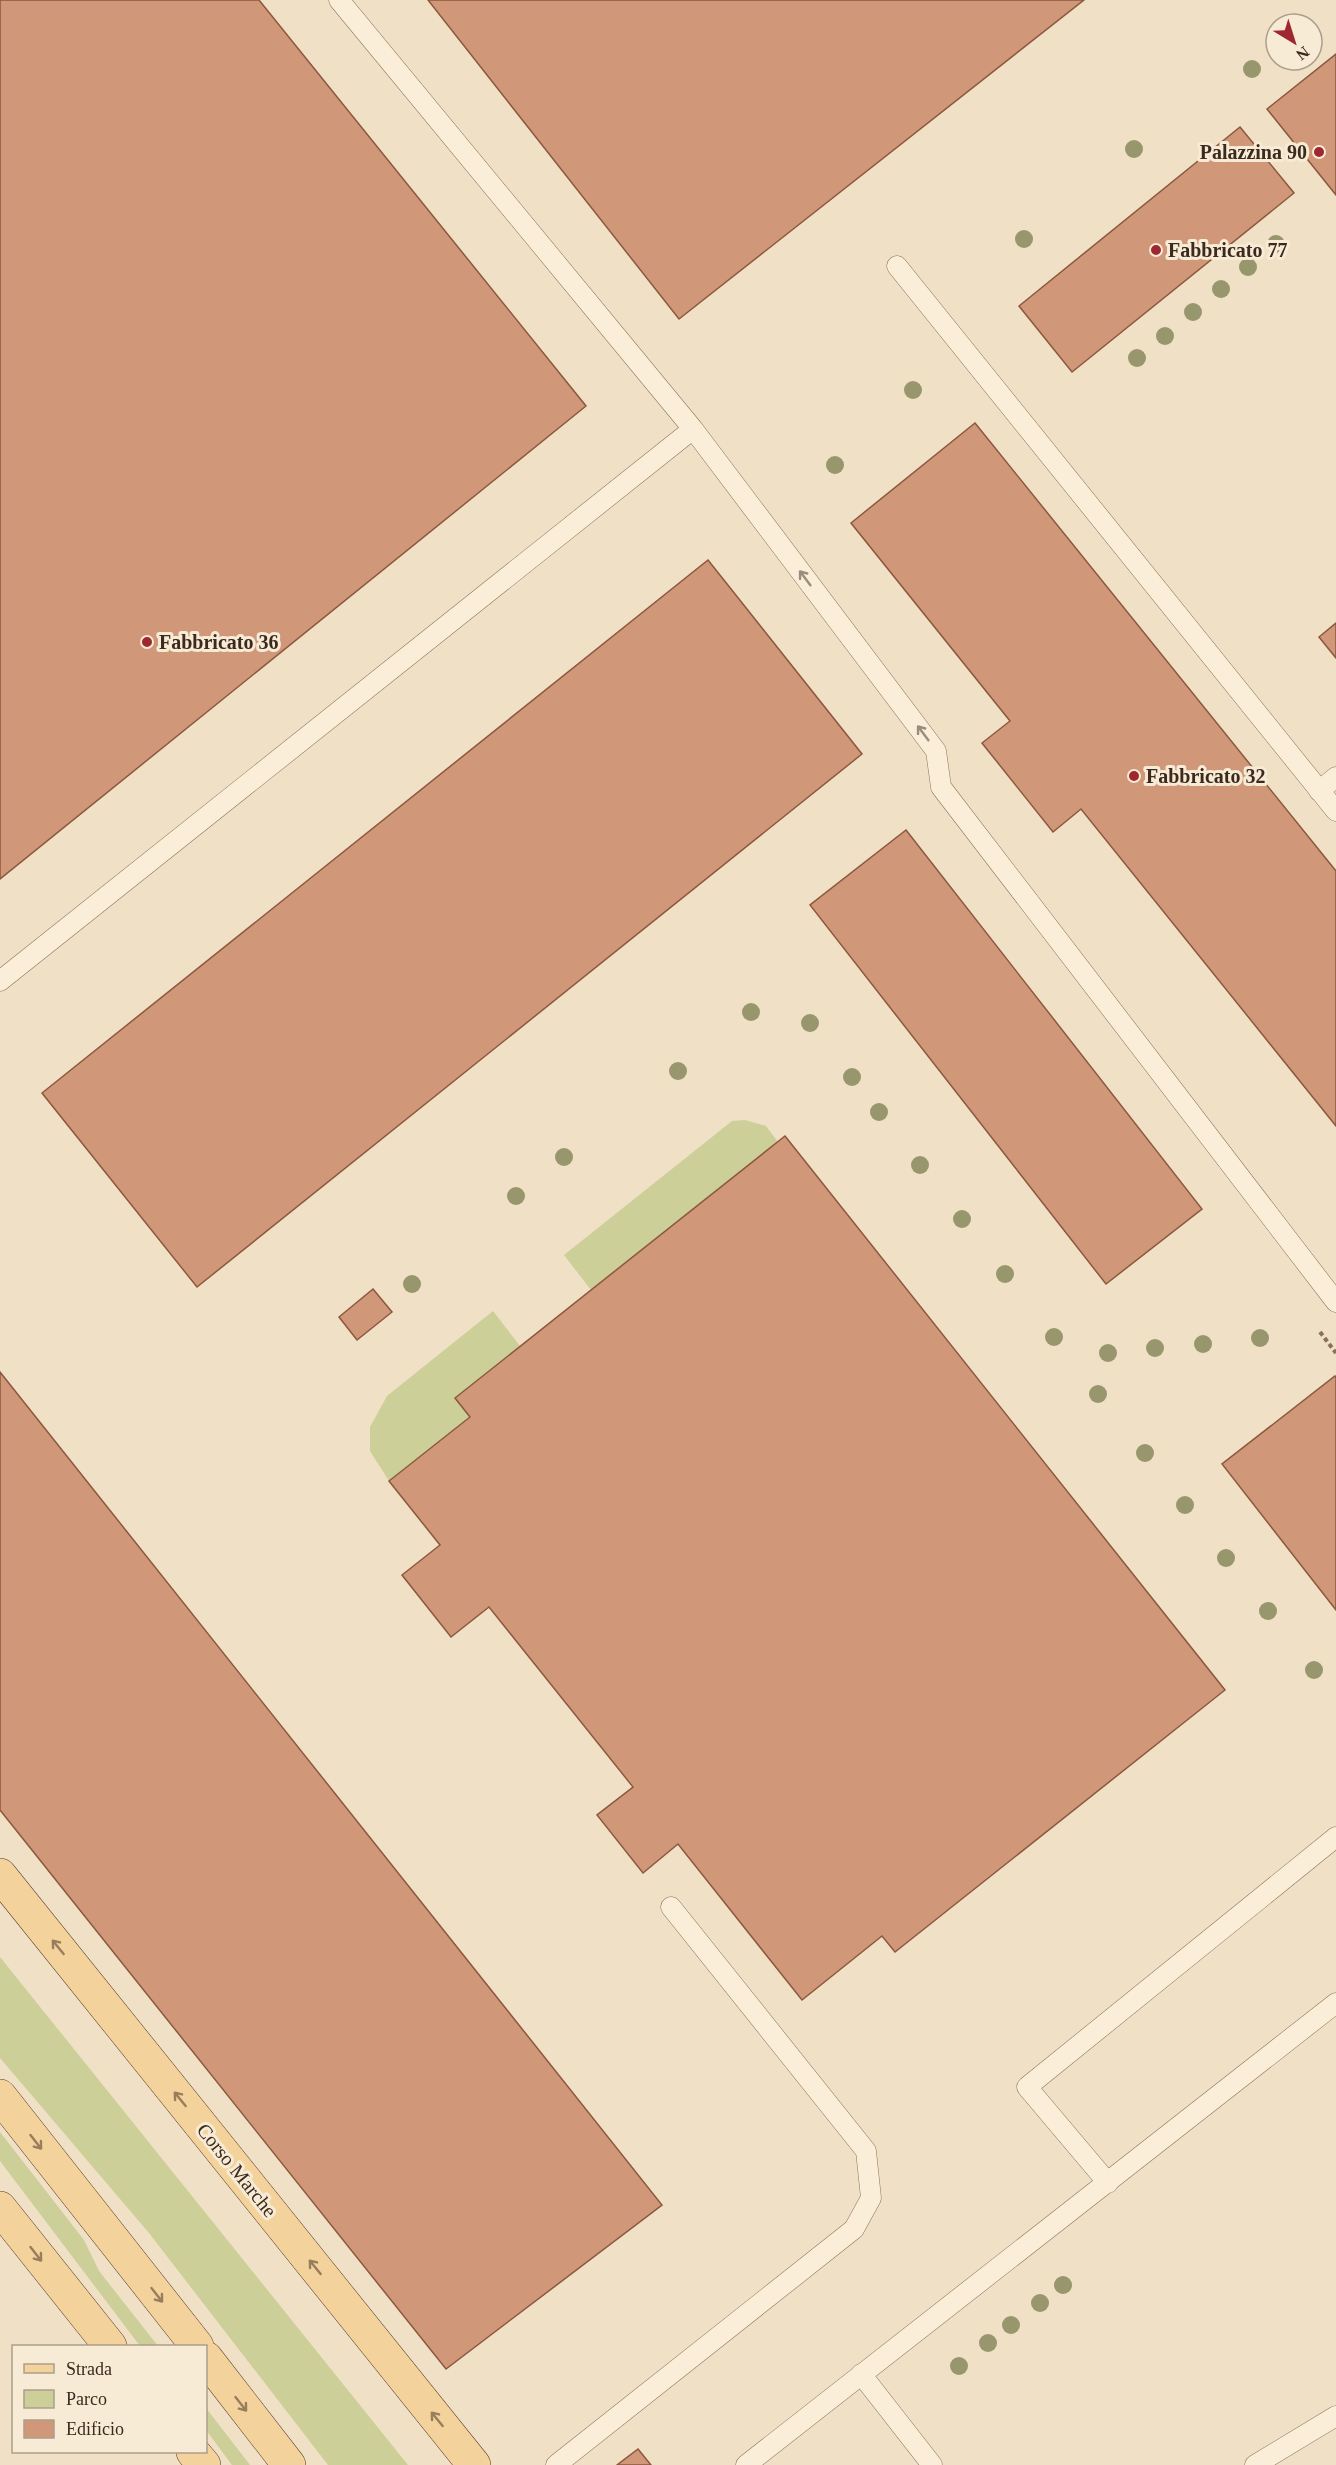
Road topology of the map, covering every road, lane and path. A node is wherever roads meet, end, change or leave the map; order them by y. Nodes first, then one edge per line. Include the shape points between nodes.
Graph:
1 (339, 0) edge
2 (897, 266) dead end
3 (693, 429) junction
4 (1336, 777) edge
5 (1319, 791) junction
6 (1336, 811) edge
7 (0, 981) edge
8 (1336, 1302) edge
9 (1336, 1838) edge
10 (0, 1875) edge
11 (671, 1907) dead end
12 (1336, 2003) edge
13 (0, 2096) edge
14 (1108, 2183) junction
15 (0, 2208) edge
16 (109, 2345) edge
17 (196, 2345) edge
18 (207, 2359) edge
19 (861, 2374) junction
20 (1336, 2416) edge
21 (195, 2453) edge
22 (921, 2461) edge
23 (204, 2465) edge
24 (289, 2465) edge
25 (474, 2465) edge
26 (556, 2465) edge
27 (746, 2465) edge
28 (1256, 2465) edge

1 - 3 lane
2 - 5 lane
3 - 7 lane
8 -> 3 lane via 941,787 936,751
4 - 5 lane
5 - 6 lane
9 - 14 lane via 1027,2087
25 -> 10 main road, Corso Marche
11 - 26 lane via 866,2151 871,2198 854,2229
12 - 14 lane
13 -> 17 main road
14 - 19 lane
15 -> 16 main road
18 -> 24 main road
19 - 22 lane
19 - 27 lane
20 - 28 lane
21 - 23 main road

